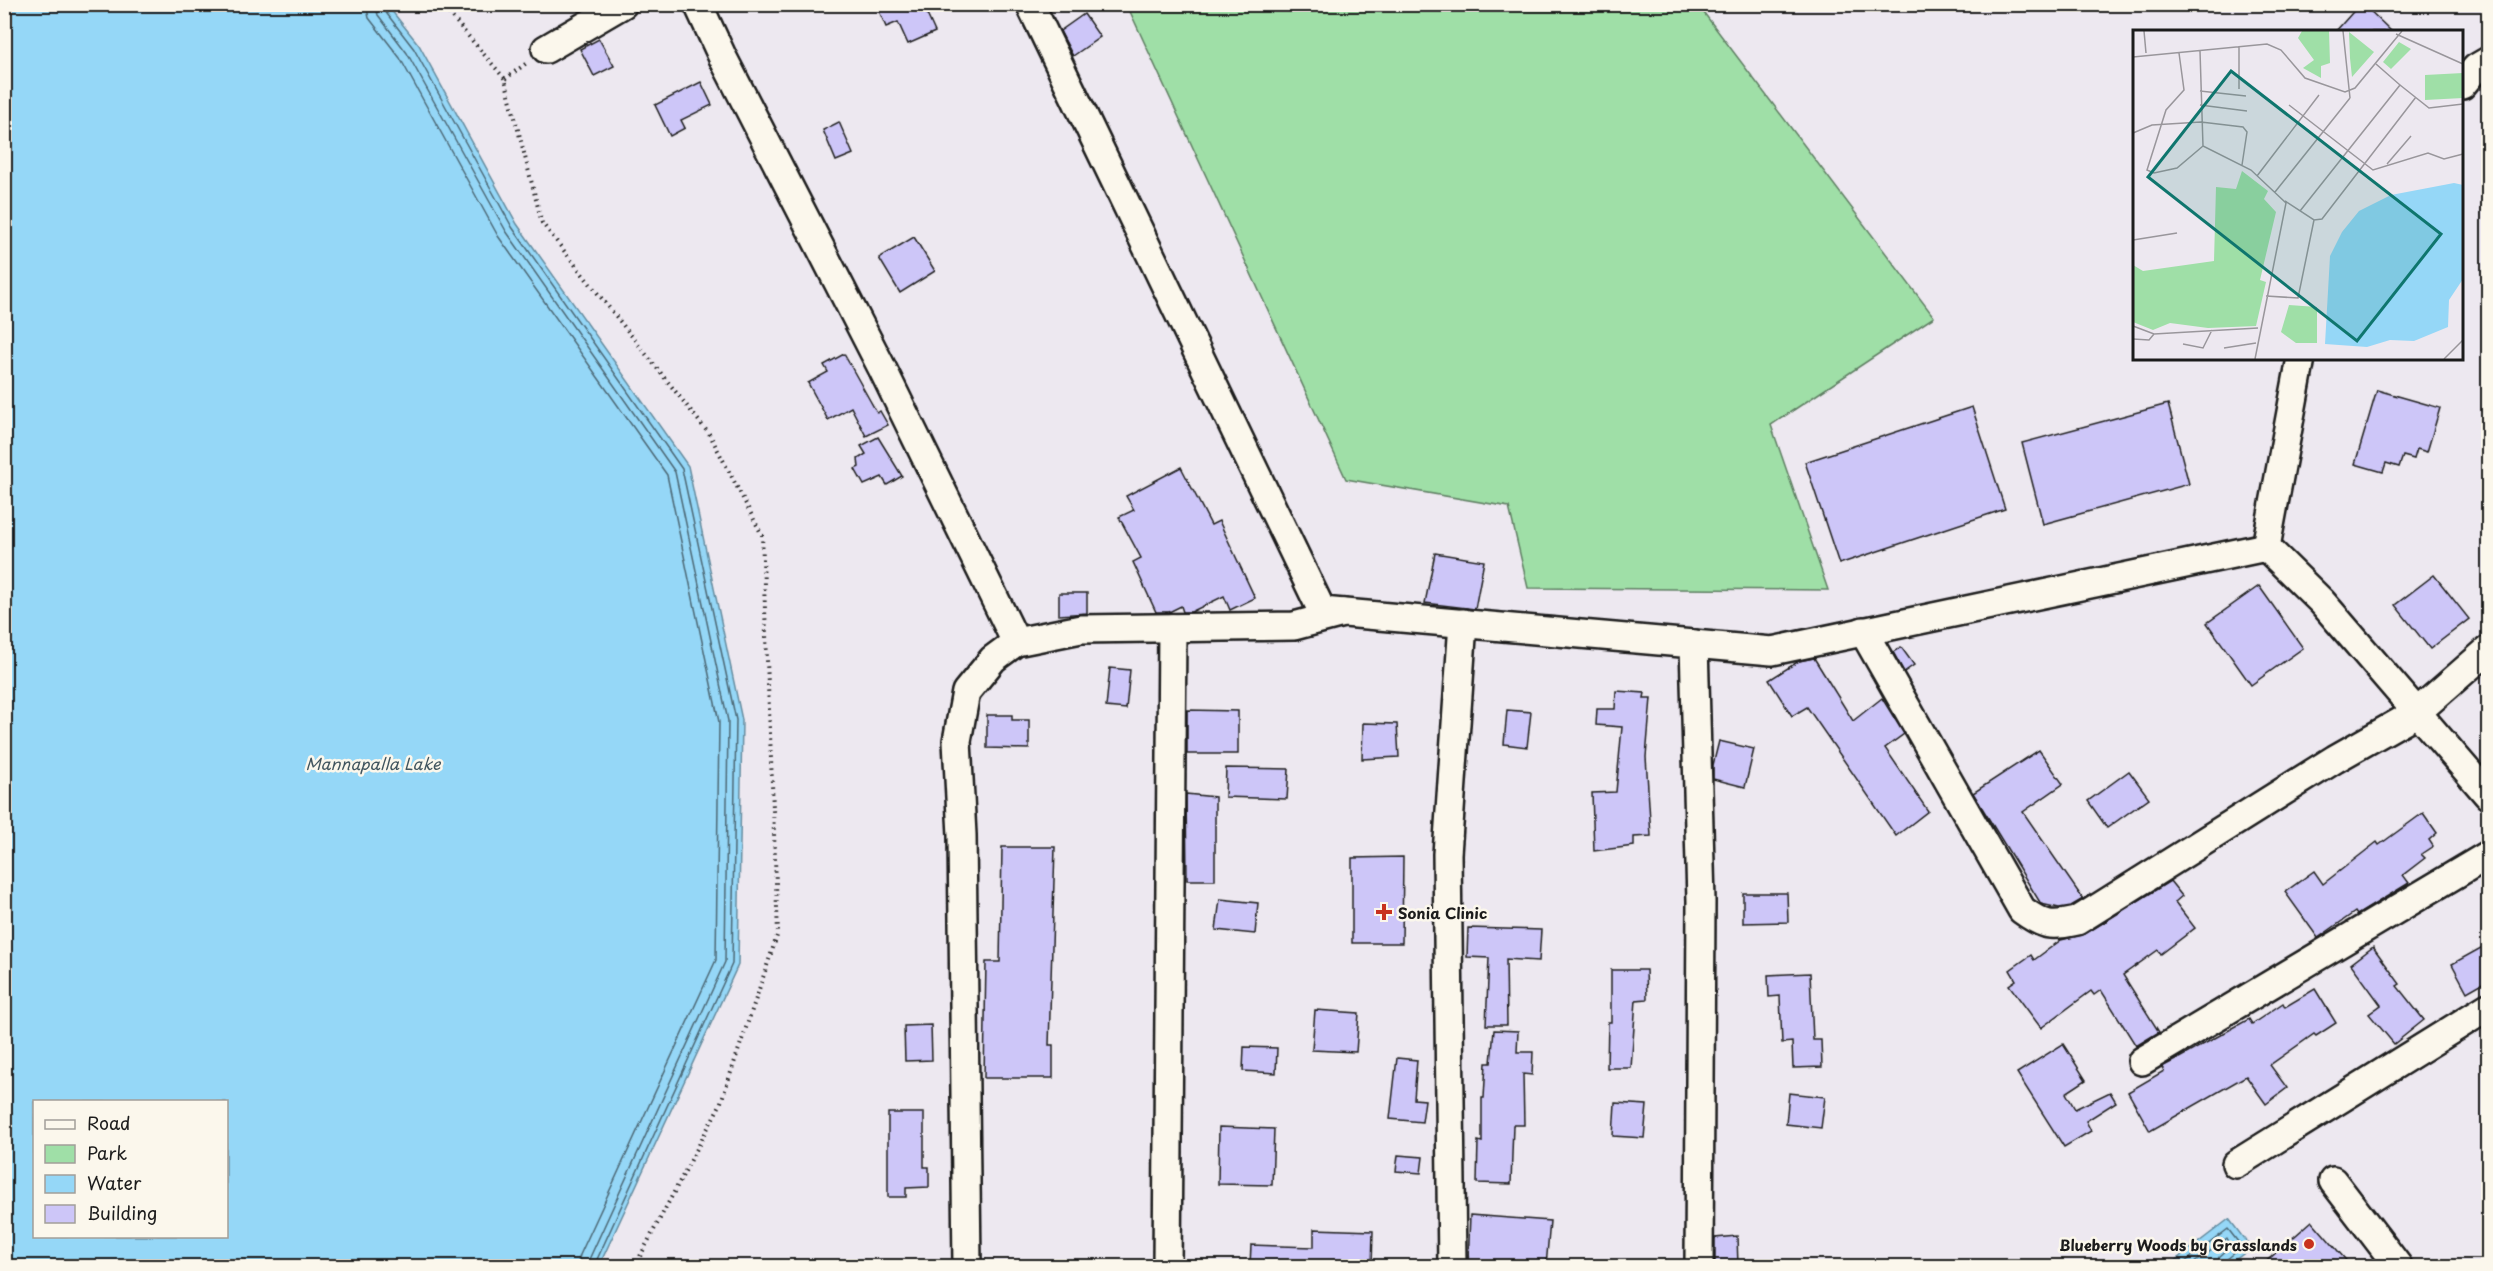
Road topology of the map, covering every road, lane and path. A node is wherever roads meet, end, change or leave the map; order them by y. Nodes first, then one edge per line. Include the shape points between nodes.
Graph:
1 (441, 4) edge
2 (623, 4) edge
3 (698, 4) edge
4 (1030, 4) edge
5 (546, 49) joint
6 (2488, 61) edge
7 (505, 80) junction
8 (2463, 84) edge
9 (2301, 360) edge
10 (2266, 547) junction
11 (1345, 613) junction
12 (1463, 623) junction
13 (1172, 628) junction
14 (1863, 632) junction
15 (1016, 642) junction
16 (1694, 644) junction
17 (2488, 650) edge
18 (2416, 713) junction
19 (2488, 795) edge
20 (2488, 855) edge
21 (2488, 1007) edge
22 (2142, 1061) dead end
23 (2236, 1164) dead end
24 (2333, 1181) dead end
25 (635, 1266) edge
26 (967, 1266) edge
27 (1167, 1266) edge
28 (1452, 1266) edge
29 (1699, 1266) edge
30 (2398, 1266) edge

1 - 7 path
2 - 5 street
3 - 15 street
4 - 11 street via 1322,610
5 - 7 path
6 - 8 street
7 - 25 path via 542,223 710,435 762,535 778,933 720,1105
9 - 10 street
10 - 14 street
10 - 18 street via 2322,602
11 - 12 street
11 - 13 street via 1294,626
12 - 16 street
12 - 28 street via 1447,854
13 - 15 street via 1081,629
13 - 27 street
14 - 16 street via 1772,651
14 - 18 street via 2022,910 2039,922 2056,926 2078,921
15 - 26 street via 993,659 966,692 957,741 963,858
16 - 29 street via 1701,901
17 - 18 street
18 - 19 street
20 - 22 street
21 - 23 street
24 - 30 street

